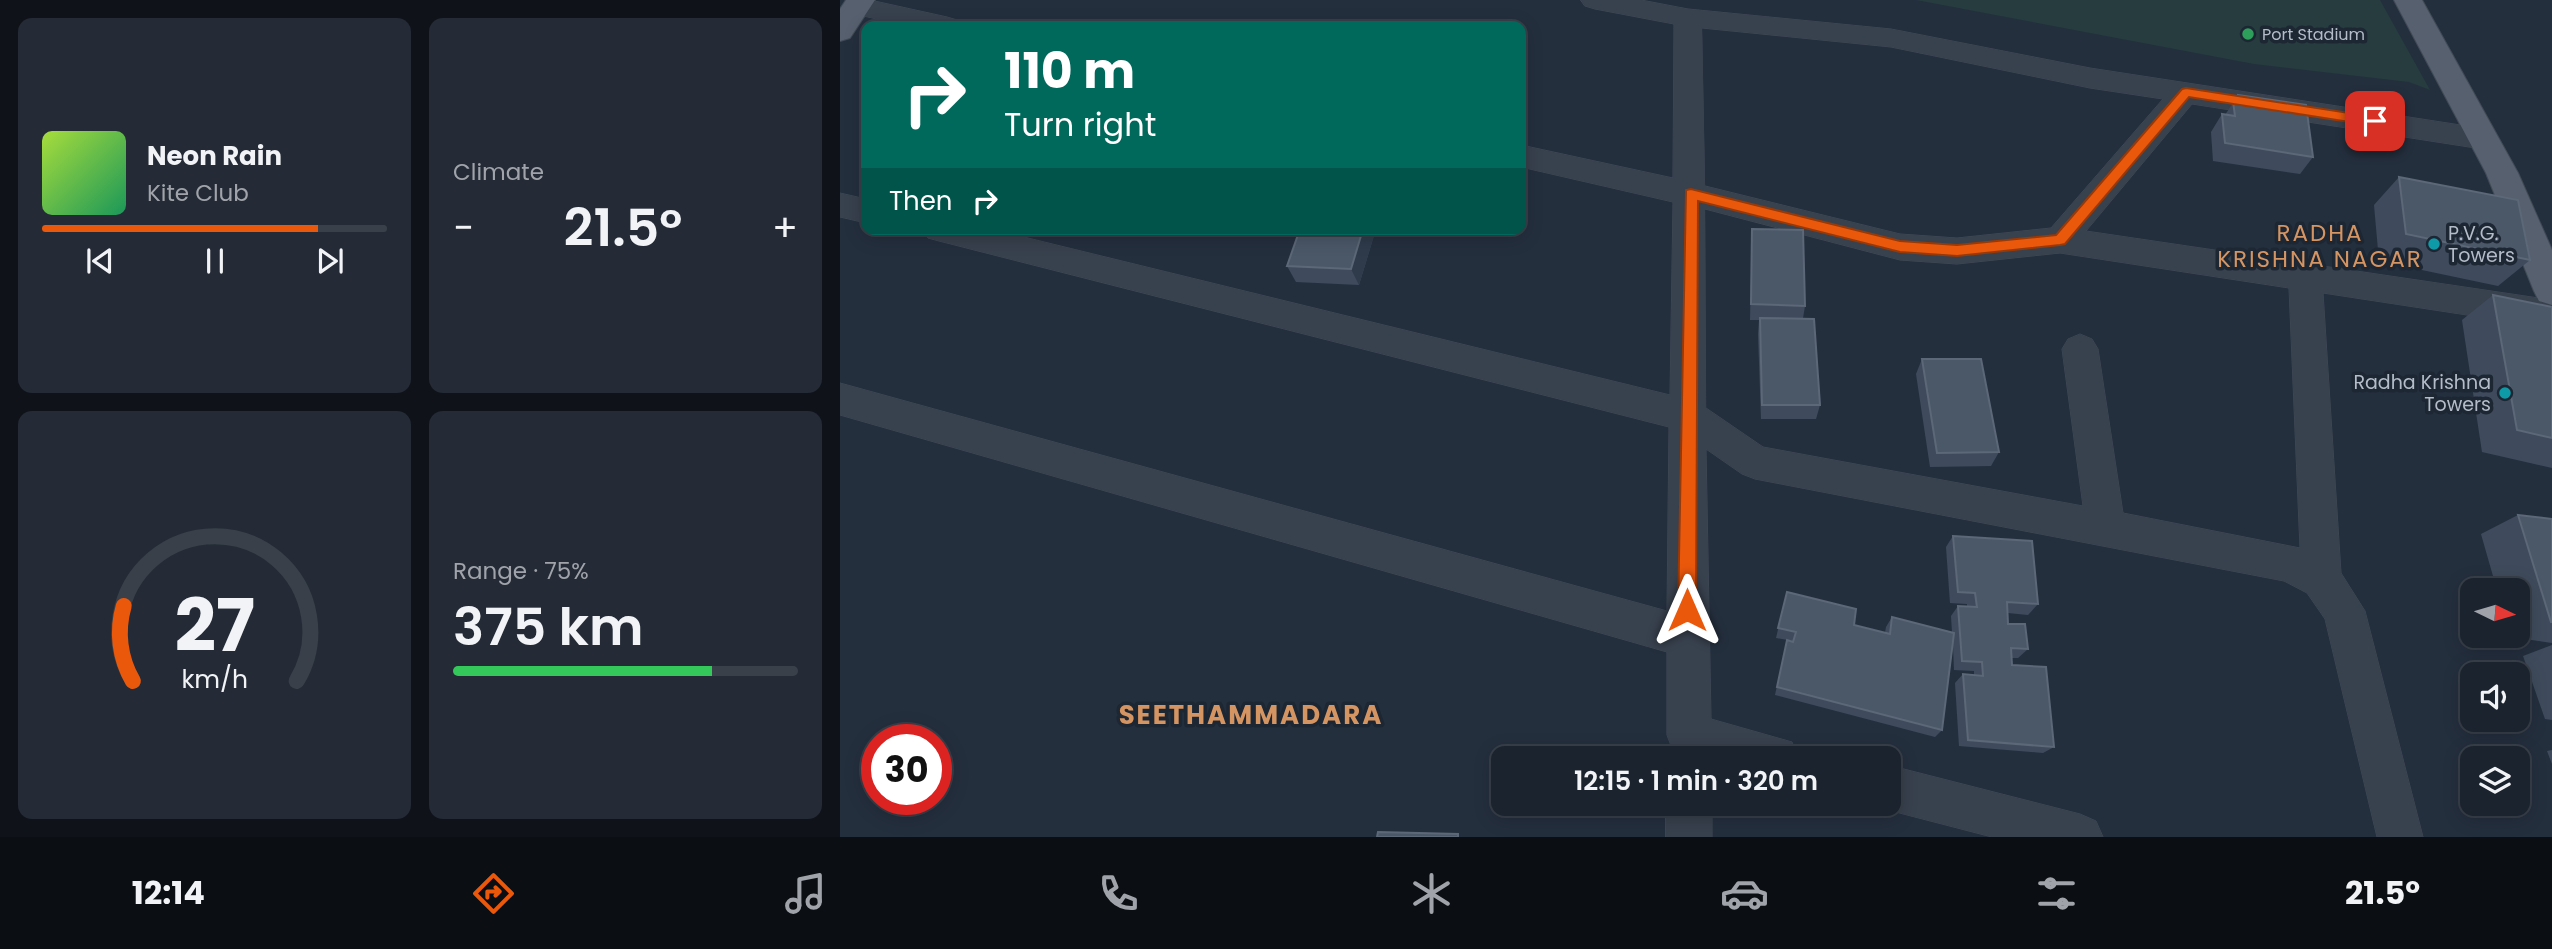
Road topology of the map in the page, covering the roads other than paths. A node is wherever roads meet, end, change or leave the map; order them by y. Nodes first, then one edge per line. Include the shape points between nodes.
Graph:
1 (1595, 0) edge
2 (2408, 0) edge
3 (859, 3) edge
4 (1688, 18) junction
5 (928, 21) edge
6 (840, 31) edge
7 (2186, 92) junction
8 (2482, 138) junction
9 (1526, 157) edge
10 (1691, 194) junction
11 (840, 205) edge
12 (861, 210) edge
13 (963, 235) edge
14 (2060, 240) junction
15 (2305, 277) junction
16 (2552, 290) edge
17 (2552, 314) edge
18 (2080, 349) dead end
19 (840, 400) edge
20 (1689, 416) junction
21 (2106, 528) junction
22 (2321, 579) junction
23 (1687, 637) junction
24 (1689, 746) edge
25 (1901, 790) edge
26 (1689, 816) edge
27 (1689, 837) edge
28 (2080, 837) edge
29 (2400, 837) edge

1 - 4 street
2 - 8 main road
3 - 5 street
3 - 6 main road
4 - 7 street via 1891,38 2090,78
4 - 10 street
7 - 8 street
7 - 14 street
8 - 16 main road
9 - 10 street
10 - 14 street via 1900,247 1957,251
10 - 20 street
11 - 12 street
13 - 20 street
14 - 15 street
15 - 17 street
15 - 22 street
18 - 21 street
19 - 23 street
20 - 21 street via 1755,462
20 - 23 street
21 - 22 street via 2290,563
22 - 29 street via 2344,611
23 - 24 street
25 - 28 street
26 - 27 street

